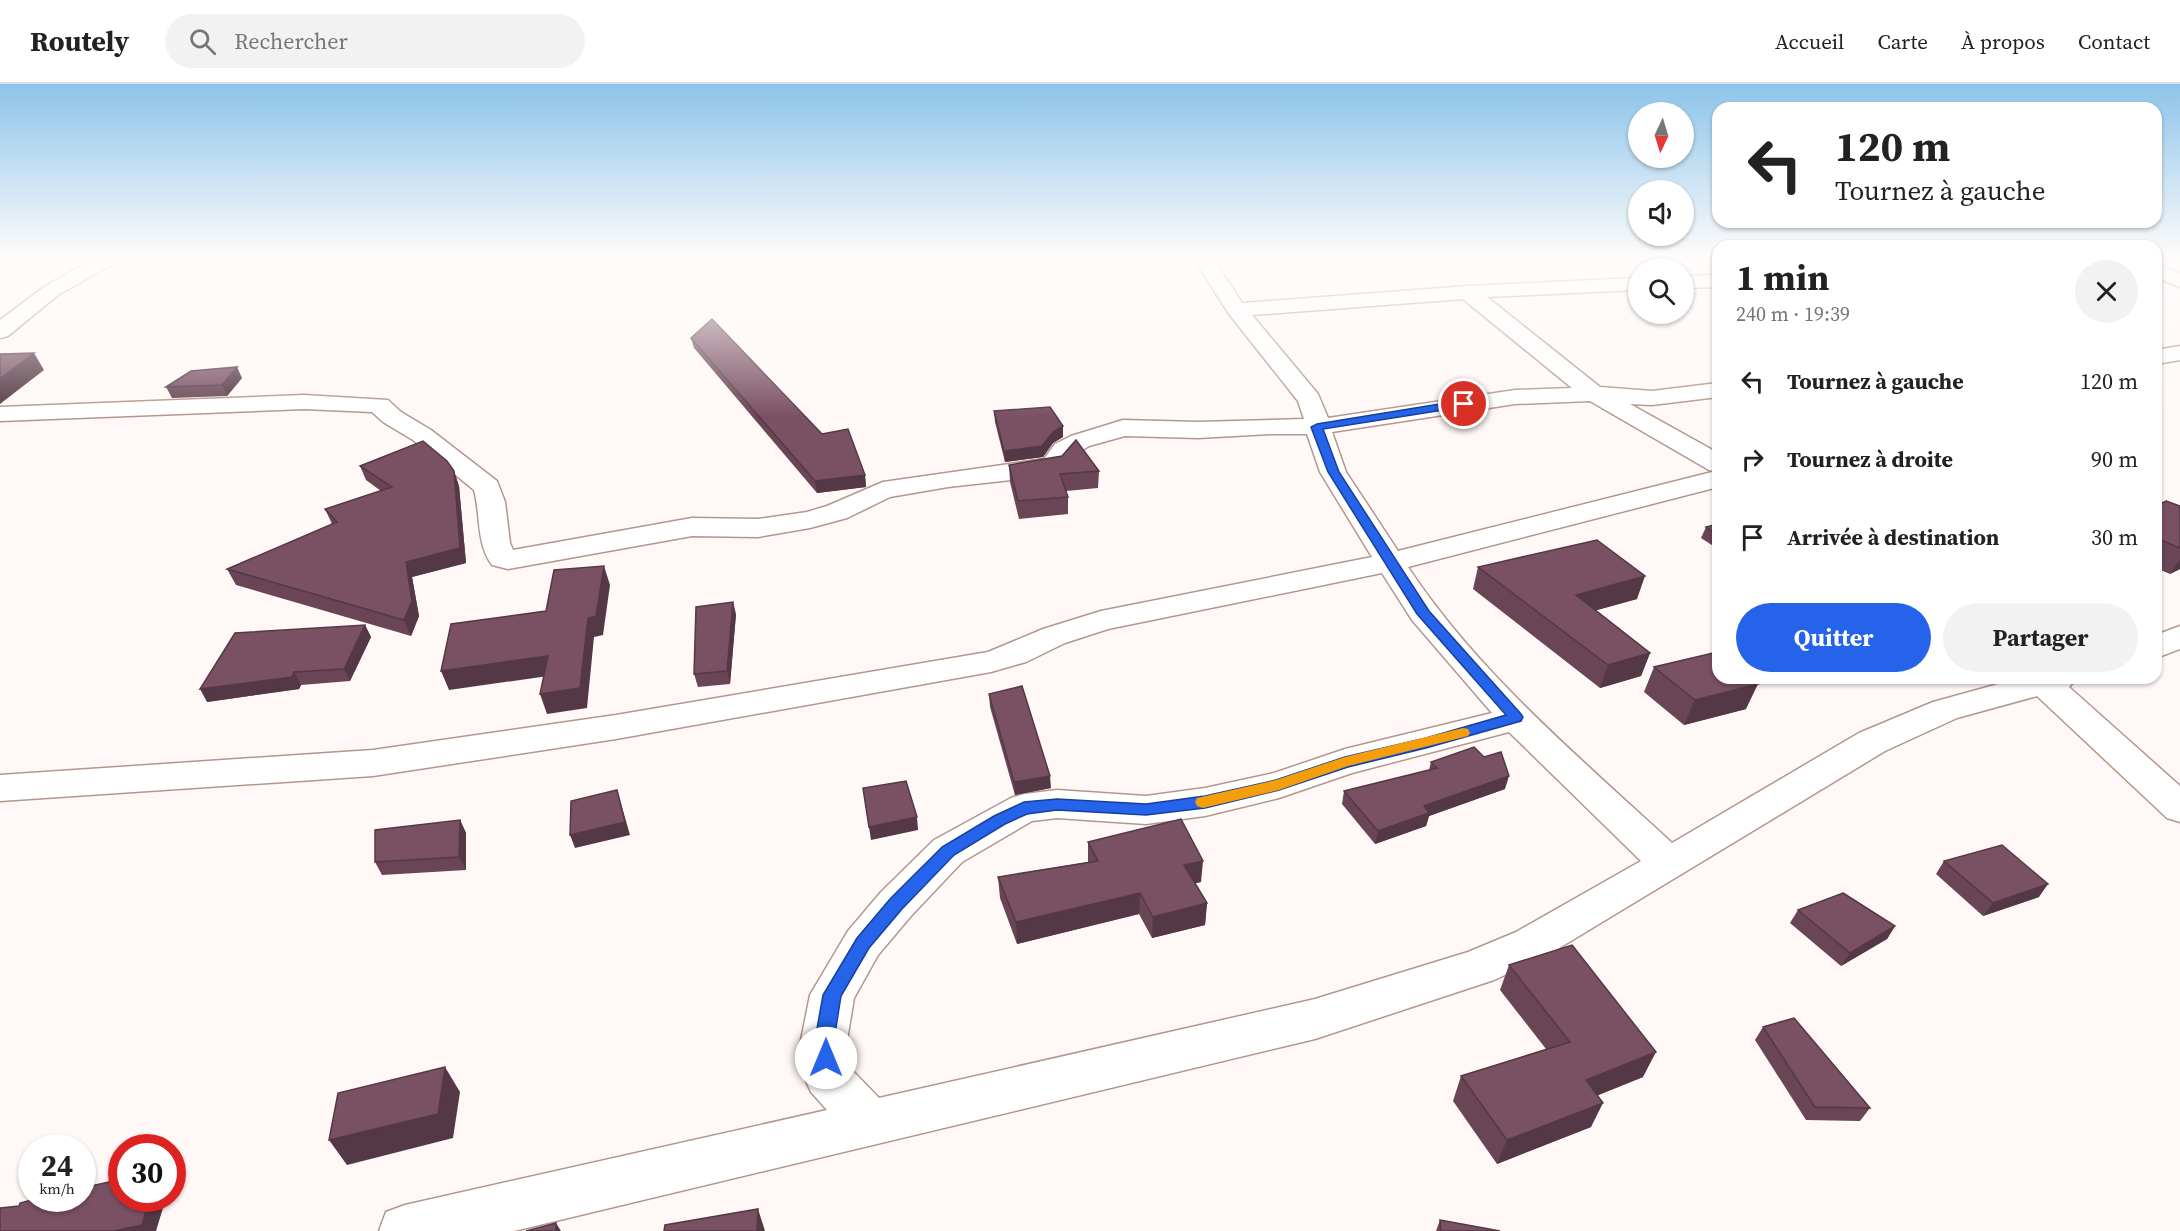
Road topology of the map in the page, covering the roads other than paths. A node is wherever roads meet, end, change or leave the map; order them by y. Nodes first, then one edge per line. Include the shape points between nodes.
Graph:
1 (27, 310) edge
2 (1236, 310) joint
3 (1242, 310) edge
4 (1490, 310) edge
5 (0, 331) edge
6 (2180, 353) edge
7 (2162, 356) edge
8 (1712, 391) edge
9 (1594, 394) junction
10 (0, 414) edge
11 (1317, 427) junction
12 (1712, 460) edge
13 (1712, 481) edge
14 (1392, 562) junction
15 (2162, 621) edge
16 (2180, 625) edge
17 (2180, 636) edge
18 (2162, 645) edge
19 (2038, 684) edge
20 (2056, 684) edge
21 (1516, 717) junction
22 (0, 788) edge
23 (2180, 808) edge
24 (1669, 864) junction
25 (872, 1124) junction
26 (405, 1231) edge

1 - 5 street
2 - 3 street
2 - 11 street via 1309,399
4 - 9 street
6 - 7 street
8 - 9 street via 1652,398
9 - 11 street via 1515,397
9 - 12 street
10 - 11 street via 304,402 379,405 486,488 495,543 502,559 508,560 692,527 758,528 810,520 883,490 1053,465 1064,450 1080,441 1123,428
11 - 14 street via 1333,472
13 - 14 street
14 - 21 street via 1424,614
14 - 22 street via 1101,621 992,663 616,727 373,764
15 - 16 street
17 - 18 street
19 - 24 street via 1945,710 1872,742
20 - 23 street
21 - 24 street
21 - 25 street via 1345,762 1279,785 1205,802 1146,810 1057,804 1024,808 948,851 863,943 832,995 824,1040 828,1077
24 - 25 street via 1531,944 1479,967 1315,1019
25 - 26 street

